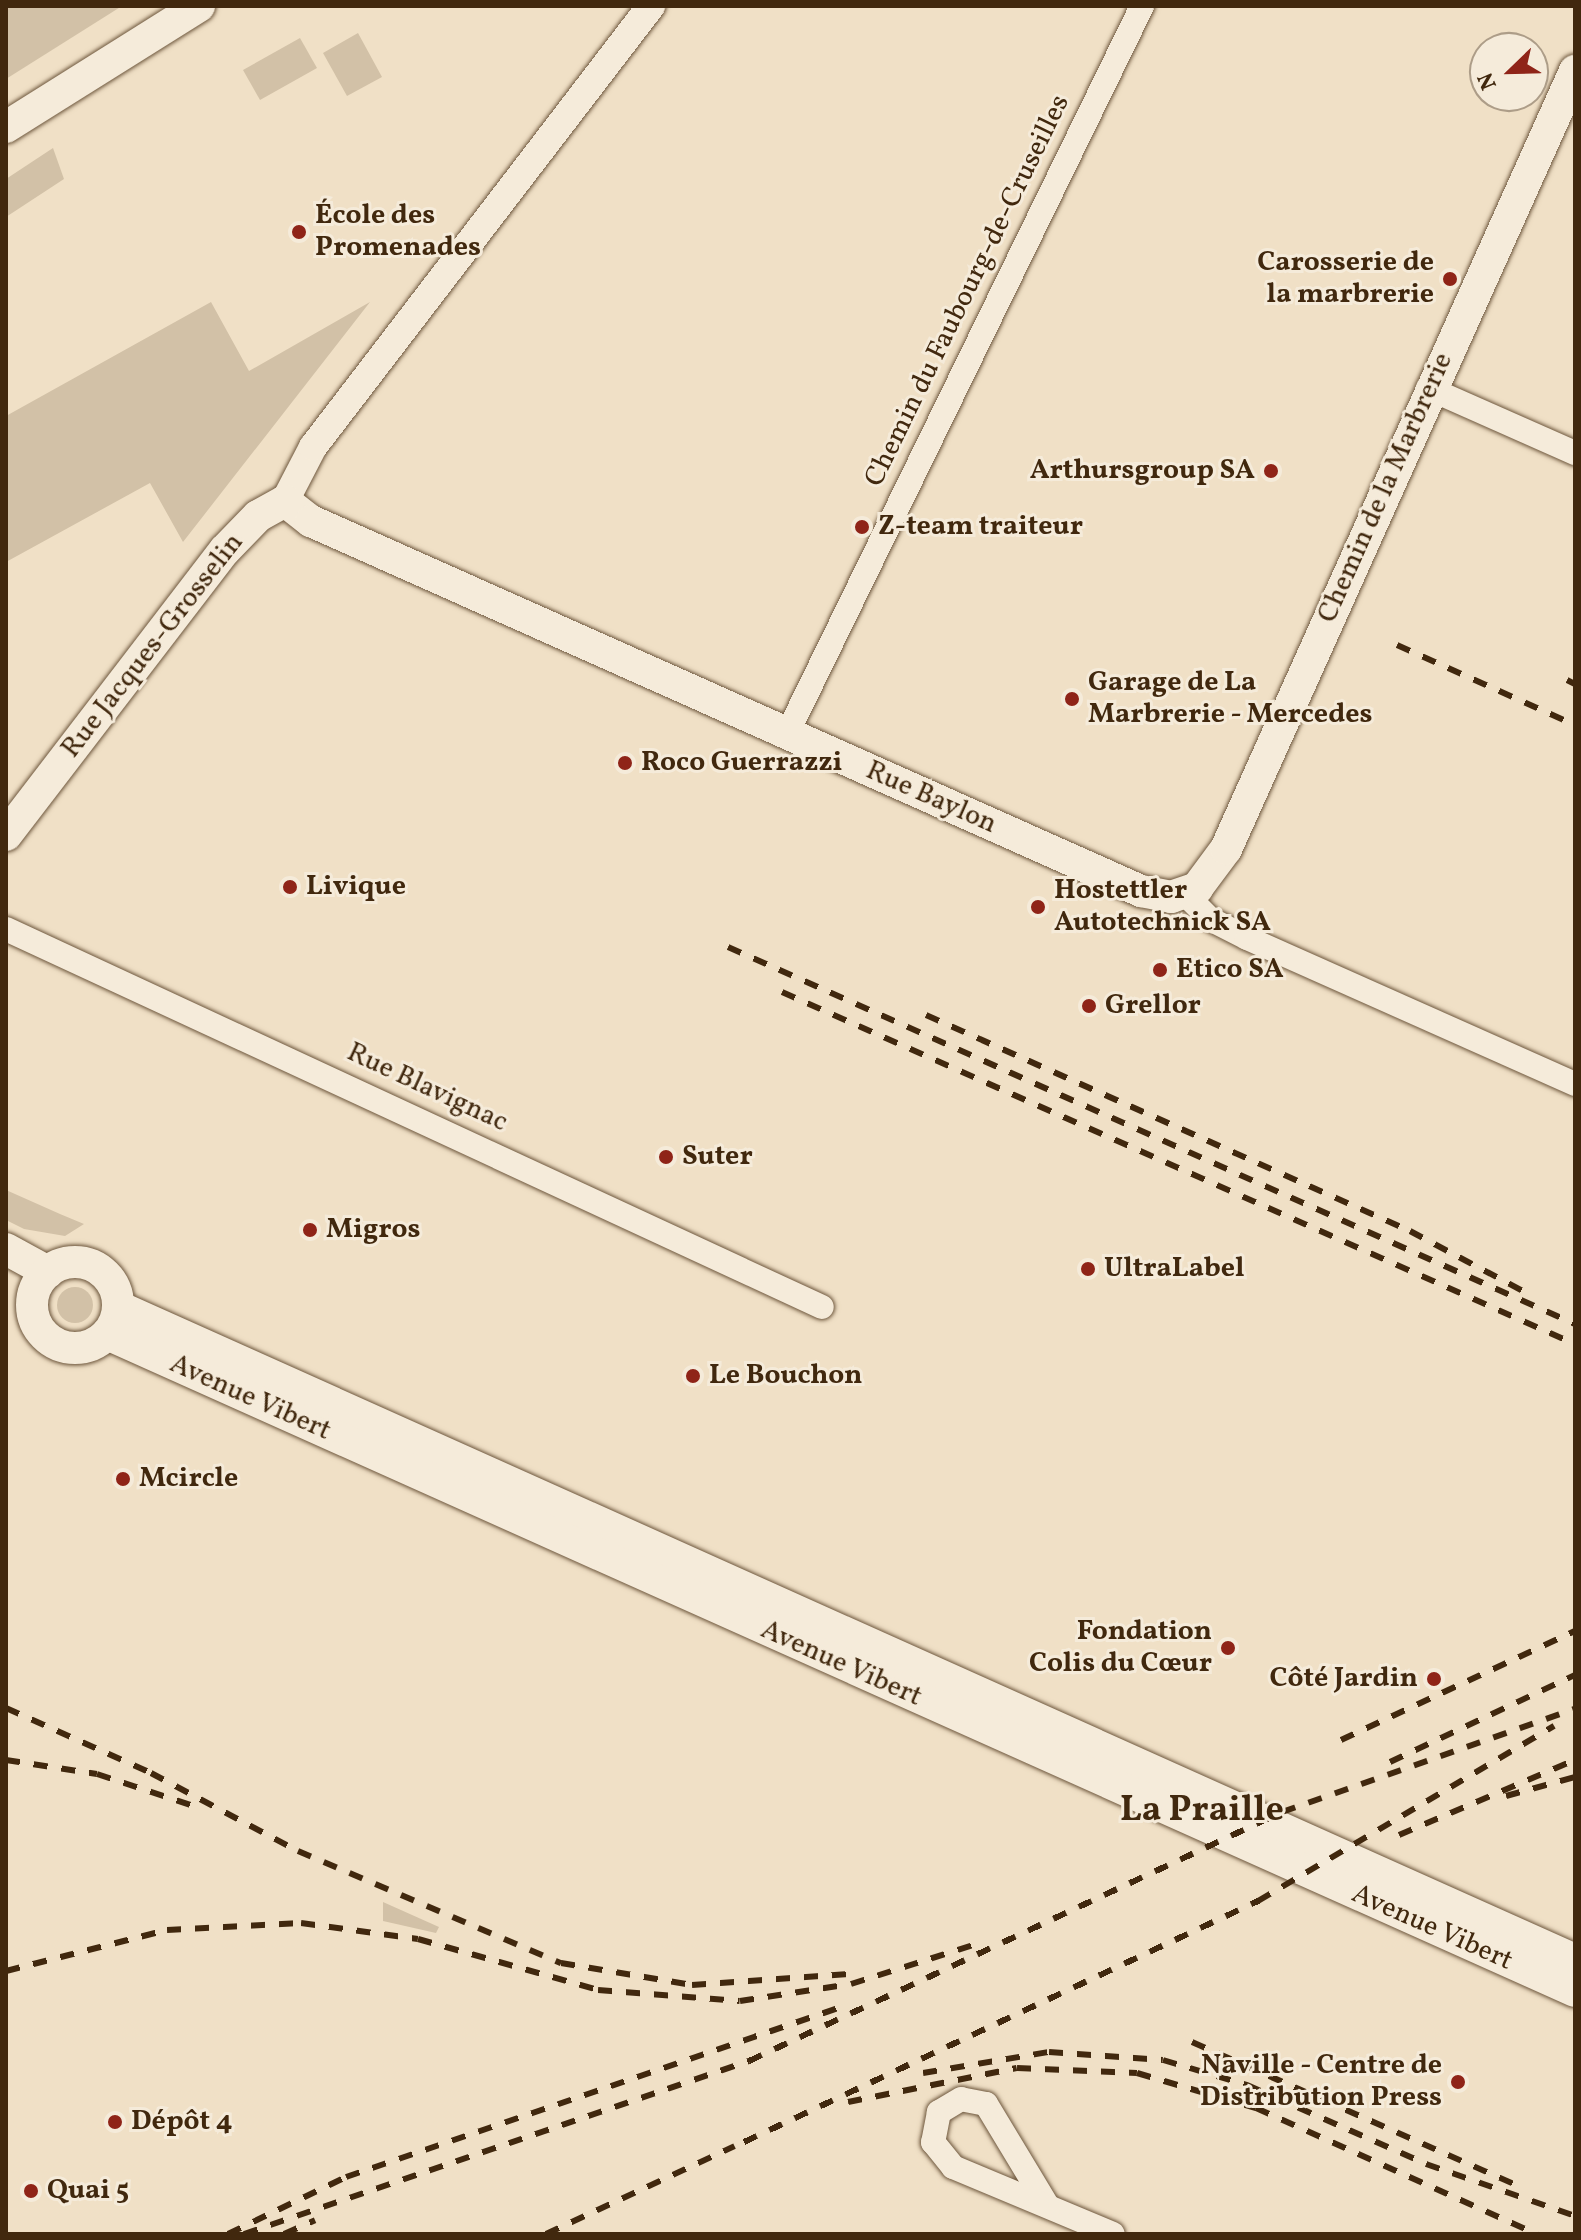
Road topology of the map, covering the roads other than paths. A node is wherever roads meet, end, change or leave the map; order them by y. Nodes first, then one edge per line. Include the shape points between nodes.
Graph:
1 (199, 6) edge
2 (651, 6) edge
3 (1142, 6) edge
4 (1575, 71) edge
5 (6, 127) edge
6 (1428, 388) junction
7 (1575, 453) edge
8 (285, 501) junction
9 (787, 734) junction
10 (6, 835) edge
11 (1185, 894) junction
12 (7, 930) edge
13 (1575, 1084) edge
14 (6, 1249) edge
15 (48, 1272) junction
16 (19, 1297) edge
17 (822, 1307) dead end
18 (113, 1320) junction
19 (1575, 1960) edge
20 (1575, 1991) edge
21 (1047, 2205) junction
22 (1113, 2234) edge

1 - 5 main road
2 - 8 street, Rue Jacques-Grosselin via 313,447
3 - 9 street, Chemin du Faubourg-de-Cruseilles
4 - 6 main road, Chemin de la Marbrerie
6 - 7 street
6 - 11 main road, Chemin de la Marbrerie via 1226,849 1211,875
8 - 9 main road, Rue Baylon via 311,521
8 - 10 main road, Rue Jacques-Grosselin via 258,516 225,550
9 - 11 main road, Rue Baylon via 1141,891
11 - 13 street via 1210,919 1247,938
12 - 17 street, Rue Blavignac
14 - 15 main road
15 - 16 main road
15 - 18 main road via 70,1262 96,1267 113,1284
16 - 18 main road via 39,1328 61,1345 89,1346
18 - 19 main road, Avenue Vibert
18 - 20 main road, Avenue Vibert
21 - 21 street via 986,2104 961,2099 939,2112 932,2133 944,2160
21 - 22 street

